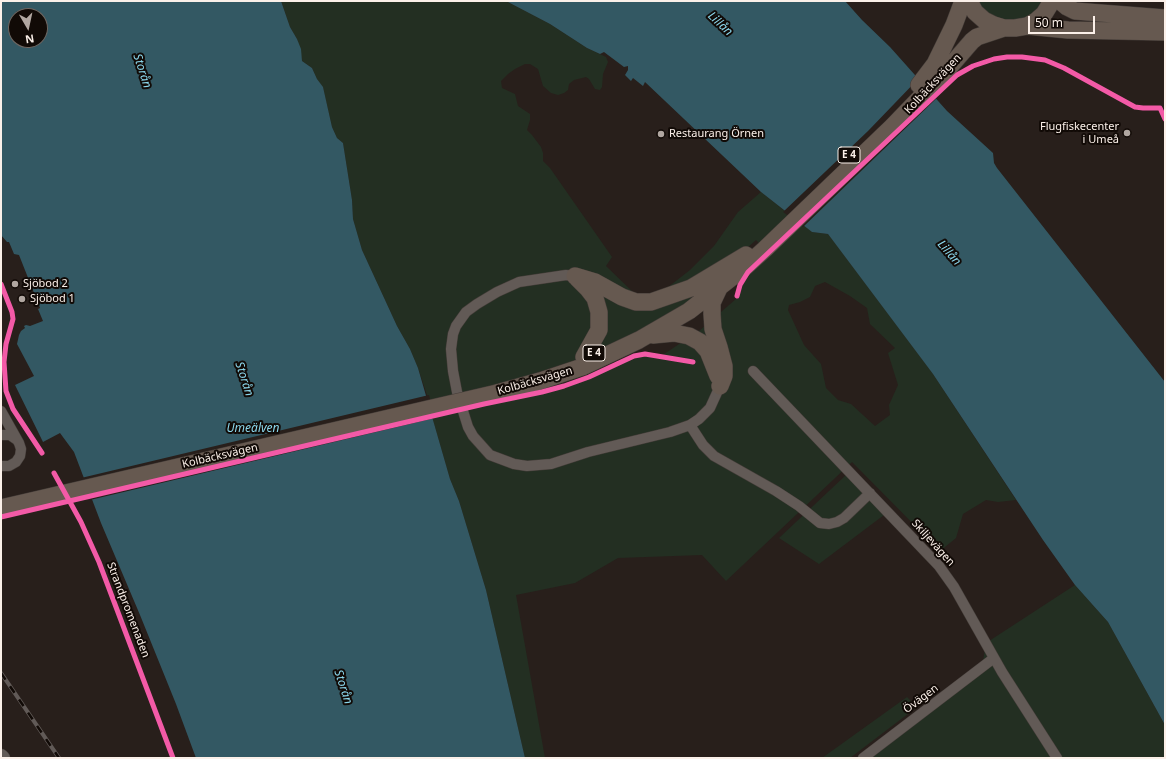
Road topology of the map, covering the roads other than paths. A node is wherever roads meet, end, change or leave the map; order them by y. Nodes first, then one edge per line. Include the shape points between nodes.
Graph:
1 (963, 1) edge
2 (969, 1) edge
3 (1052, 1) edge
4 (1060, 1) edge
5 (1165, 18) edge
6 (1128, 23) junction
7 (1027, 26) junction
8 (1004, 28) junction
9 (1165, 32) edge
10 (941, 67) junction
11 (762, 246) junction
12 (746, 254) junction
13 (571, 275) junction
14 (720, 286) junction
15 (648, 335) junction
16 (584, 357) junction
17 (753, 371) dead end
18 (720, 386) junction
19 (495, 389) junction
20 (1, 411) edge
21 (690, 425) junction
22 (1, 435) edge
23 (17, 440) junction
24 (1, 466) edge
25 (870, 493) junction
26 (1, 500) edge
27 (1, 508) edge
28 (994, 658) junction
29 (863, 758) edge
30 (1057, 758) edge

1 - 10 highway, Kolbäcksvägen / E 4
2 - 8 highway, E 4 via 975,12 984,20
3 - 7 highway via 1040,18
4 - 6 highway, E 4 via 1075,11
5 - 6 highway, E 4
6 - 7 highway, E 4 via 1068,30
6 - 9 highway, E 4
7 - 8 highway, E 4
8 - 10 highway, Kolbäcksvägen / E 4 via 977,37
10 - 11 highway, Kolbäcksvägen / E 4 via 892,127
11 - 12 highway, Kolbäcksvägen / E 4
11 - 14 highway, Kolbäcksvägen / E 4 via 745,267
12 - 13 highway via 691,288 651,302 636,302 622,298 595,282
12 - 16 highway, Kolbäcksvägen / E 4 via 686,303 608,347
13 - 16 highway via 595,298 599,312 599,330
13 - 21 street via 519,282 497,292 466,312 456,326 451,349 457,392 468,427 479,445 490,456 514,464 551,464
14 - 15 highway, Kolbäcksvägen / E 4 via 689,311
14 - 18 highway via 712,303 712,314 713,329 724,366
15 - 18 highway via 689,336 700,342 718,374
15 - 19 highway, Kolbäcksvägen / E 4 via 582,367 540,381
16 - 19 highway, Kolbäcksvägen / E 4
17 - 25 street, Skiljevägen
18 - 21 street via 710,408
19 - 26 highway, Kolbäcksvägen / E 4
19 - 27 highway, Kolbäcksvägen / E 4, bridge
20 - 23 street
21 - 25 street via 714,456 776,491 820,523 829,524 844,518
22 - 23 street via 10,435
23 - 24 street via 21,449 18,459 9,466
25 - 28 street, Skiljevägen via 939,566 954,587
28 - 29 street, Övägen
28 - 30 street, Skiljevägen

